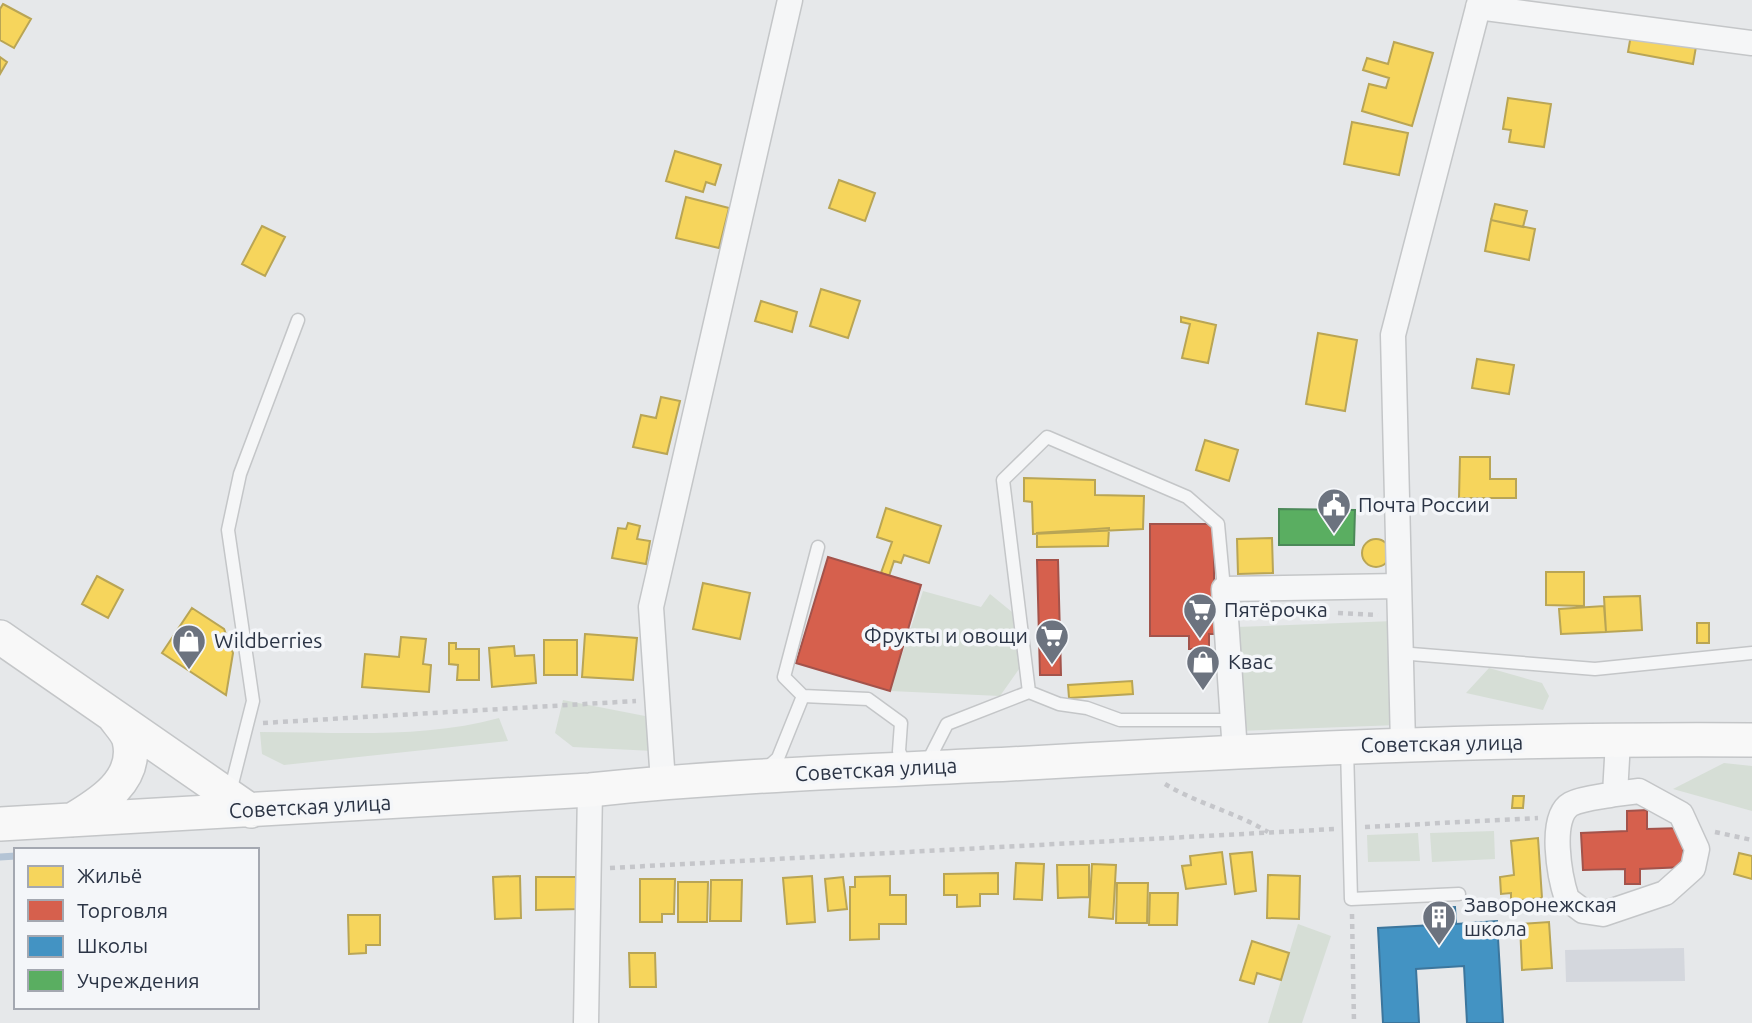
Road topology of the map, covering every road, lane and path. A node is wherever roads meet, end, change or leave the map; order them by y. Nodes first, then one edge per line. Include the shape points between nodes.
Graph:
1 (790, 0) edge
2 (1479, 3) edge
3 (1752, 43) edge
4 (298, 320) dead end
5 (818, 547) dead end
6 (1399, 586) junction
7 (1224, 589) junction
8 (0, 638) edge
9 (1399, 653) junction
10 (1752, 653) edge
11 (1029, 692) junction
12 (803, 696) junction
13 (657, 700) junction
14 (114, 717) junction
15 (248, 723) junction
16 (1234, 736) junction
17 (1752, 740) edge
18 (1618, 741) junction
19 (1403, 744) junction
20 (1347, 746) junction
21 (916, 767) junction
22 (757, 777) junction
23 (1155, 778) dead end
24 (663, 782) junction
25 (590, 790) junction
26 (1615, 794) junction
27 (240, 804) junction
28 (1561, 817) junction
29 (71, 820) junction
30 (0, 824) edge
31 (1686, 826) junction
32 (1349, 828) junction
33 (1268, 832) junction
34 (1752, 840) edge
35 (589, 872) junction
36 (1459, 894) dead end
37 (1351, 899) junction
38 (586, 1023) edge
39 (1354, 1023) edge

1 - 13 street via 651,607
2 - 3 street
2 - 6 street via 1393,335
4 - 15 lane via 240,474 228,530 253,701
5 - 12 lane via 784,677
6 - 7 street
6 - 9 street
7 - 11 lane via 1218,524 1187,497 1046,437 1003,480
7 - 16 street
8 - 14 street
9 - 10 lane via 1595,669
9 - 19 street
11 - 16 lane via 1120,720
11 - 21 lane via 947,724
12 - 21 lane via 868,699 901,723 899,751
12 - 22 lane via 778,758
13 - 15 path
13 - 24 street
14 - 27 street
14 - 29 street via 129,738 125,770 108,799
15 - 27 lane
16 - 20 street, Советская улица
16 - 21 street, Советская улица
17 - 18 street, Советская улица
18 - 19 street, Советская улица
18 - 26 street
19 - 20 street, Советская улица
20 - 32 lane
21 - 22 street, Советская улица
22 - 24 street, Советская улица
23 - 33 path
24 - 25 street, Советская улица
25 - 27 street, Советская улица
25 - 35 street
26 - 28 street via 1572,804
26 - 31 street via 1639,791 1681,814
27 - 29 street, Советская улица
28 - 31 street via 1556,835 1565,894 1577,907 1596,915 1665,893 1679,883 1696,860
28 - 32 path
29 - 30 street, Советская улица
31 - 34 path
32 - 33 path
32 - 37 lane
33 - 35 path
35 - 38 street
36 - 37 lane
37 - 39 path

